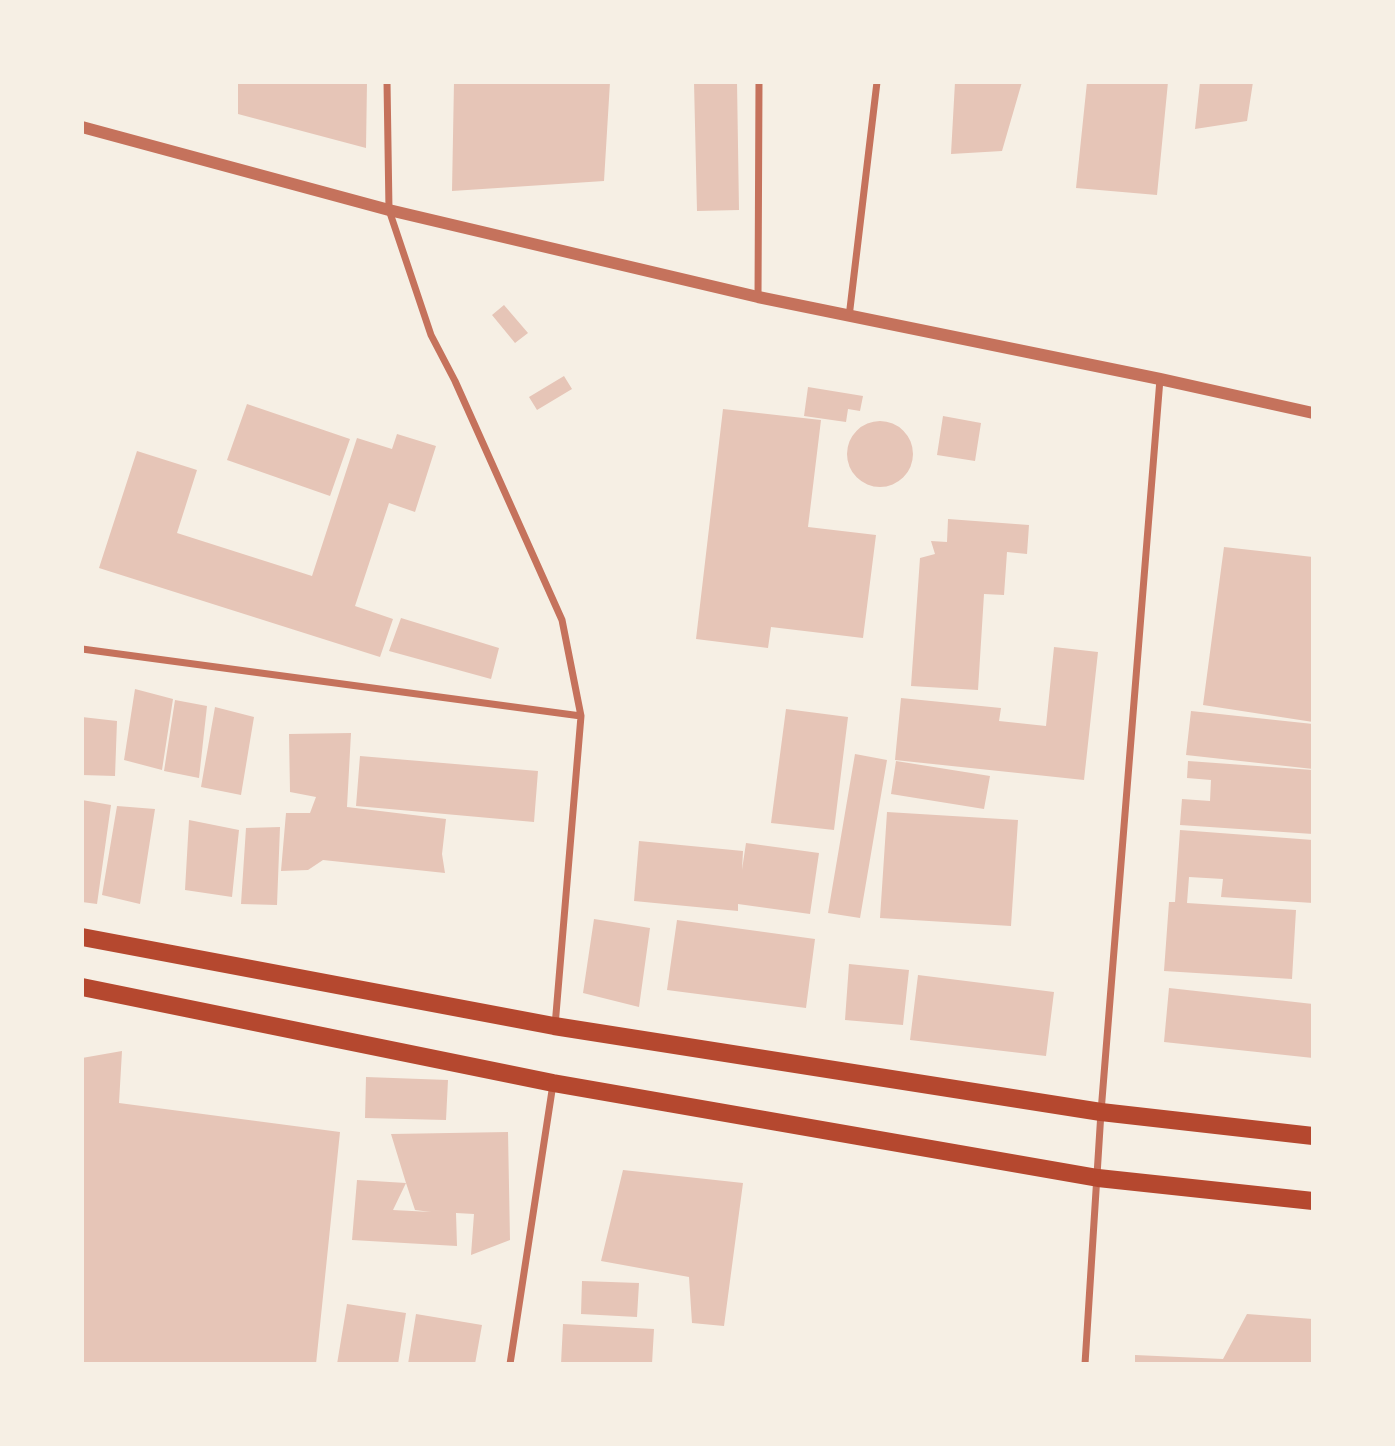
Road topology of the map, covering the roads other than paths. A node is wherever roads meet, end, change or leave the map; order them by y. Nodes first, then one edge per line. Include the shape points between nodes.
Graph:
1 (387, 82) edge
2 (759, 82) edge
3 (877, 82) edge
4 (82, 127) edge
5 (389, 210) junction
6 (758, 297) junction
7 (849, 318) junction
8 (1160, 379) junction
9 (1313, 413) edge
10 (82, 649) edge
11 (581, 716) junction
12 (82, 937) edge
13 (82, 987) edge
14 (555, 1026) junction
15 (553, 1083) junction
16 (1101, 1112) junction
17 (1313, 1136) edge
18 (1098, 1178) junction
19 (1313, 1201) edge
20 (510, 1364) edge
21 (1085, 1364) edge

1 - 5 street
2 - 6 street
3 - 7 street
4 - 5 street
5 - 6 street
5 - 11 street via 431,335 562,620
6 - 7 street
7 - 8 street
8 - 9 street
8 - 16 street
10 - 11 street
11 - 14 street
12 - 14 main road
13 - 15 main road
14 - 16 main road
15 - 18 main road
15 - 20 street
16 - 17 main road
16 - 18 street
18 - 19 main road
18 - 21 street

